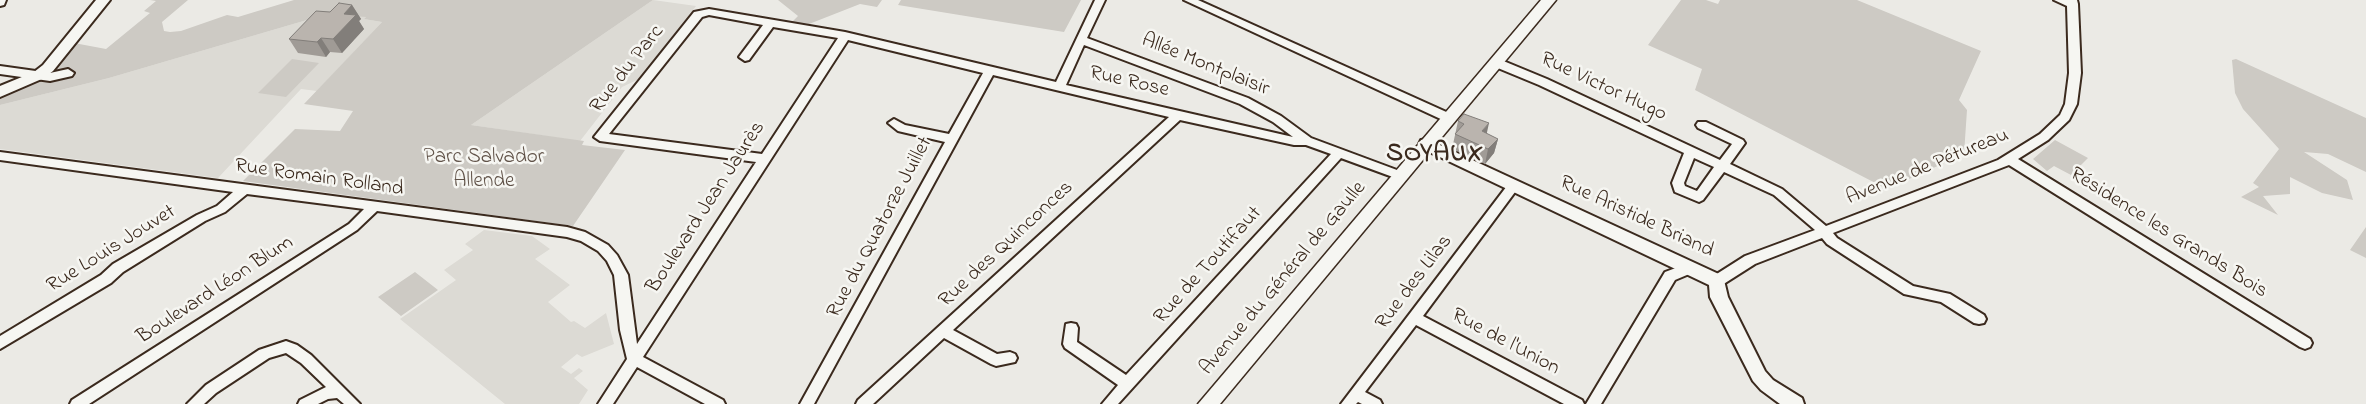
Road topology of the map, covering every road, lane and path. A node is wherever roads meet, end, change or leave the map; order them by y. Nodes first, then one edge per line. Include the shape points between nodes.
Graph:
1 (103, 0) edge
2 (1100, 0) edge
3 (1189, 0) edge
4 (1549, 0) edge
5 (2058, 0) edge
6 (2072, 2) edge
7 (770, 22) junction
8 (844, 36) junction
9 (1081, 40) junction
10 (745, 57) dead end
11 (1497, 63) junction
12 (0, 70) edge
13 (990, 71) junction
14 (68, 73) dead end
15 (39, 75) junction
16 (1058, 87) junction
17 (0, 92) edge
18 (1178, 115) junction
19 (1449, 118) junction
20 (894, 123) dead end
21 (1702, 125) dead end
22 (952, 139) junction
23 (1307, 141) junction
24 (1427, 144) junction
25 (1691, 151) junction
26 (1338, 154) junction
27 (0, 156) edge
28 (765, 159) junction
29 (2009, 159) junction
30 (1723, 166) junction
31 (1401, 176) junction
32 (1514, 185) junction
33 (244, 189) junction
34 (374, 207) junction
35 (1823, 230) junction
36 (1689, 268) junction
37 (1717, 280) junction
38 (1415, 318) junction
39 (1979, 319) dead end
40 (1070, 328) dead end
41 (943, 331) junction
42 (0, 343) edge
43 (2306, 343) dead end
44 (633, 358) junction
45 (1010, 358) dead end
46 (1128, 384) junction
47 (340, 392) junction
48 (1353, 399) edge
49 (1790, 403) edge
50 (76, 404) edge
51 (194, 404) edge
52 (306, 404) edge
53 (353, 404) edge
54 (605, 404) edge
55 (718, 404) edge
56 (807, 404) edge
57 (863, 404) edge
58 (1110, 404) edge
59 (1208, 404) edge
60 (1375, 404) edge
61 (1577, 404) edge
62 (1593, 404) edge

1 - 15 street
2 - 9 street
3 - 19 street
4 - 11 main road, Avenue du Général de Gaulle
5 - 6 street
6 - 29 street, Avenue de Pétureau via 2075,74 2069,111 2044,137
7 - 8 street, Rue du Parc
7 - 10 street
7 - 28 street, Rue du Parc via 703,12 698,14 600,137
8 - 13 street, Rue Rose
8 - 28 street, Boulevard Jean Jaurès
9 - 16 street
9 - 23 street, Allée Montplaisir via 1244,101
11 - 19 main road, Avenue du Général de Gaulle
11 - 25 street, Rue Victor Hugo
12 - 15 street
13 - 16 street, Rue Rose
13 - 22 street, Rue du Quatorze Juillet
14 - 15 street via 59,77
15 - 17 street
16 - 18 street, Rue Rose
18 - 23 street, Rue Rose via 1294,141
18 - 41 street, Rue des Quinconces
19 - 24 main road, Avenue du Général de Gaulle
20 - 22 street via 902,128
21 - 30 street via 1739,144
22 - 56 street, Rue du Quatorze Juillet
23 - 26 street, Rue Rose
24 - 31 main road, Avenue du Général de Gaulle
24 - 32 street, Rue Aristide Briand
25 - 30 street, Rue Victor Hugo
25 - 30 street via 1678,183 1680,189 1699,197
26 - 31 street, Rue Rose
26 - 46 street, Rue de Toutifaut
27 - 33 street, Rue Romain Rolland
28 - 44 street, Boulevard Jean Jaurès
29 - 35 street, Avenue de Pétureau
29 - 43 street, Résidence les Grands Bois
30 - 35 street, Rue Victor Hugo via 1778,192
31 - 59 main road, Avenue du Général de Gaulle
32 - 36 street, Rue Aristide Briand
32 - 38 street, Rue des Lilas
33 - 34 street, Rue Romain Rolland
33 - 42 street, Rue Louis Jouvet via 226,205 118,268 106,279
34 - 44 street, Rue Romain Rolland via 567,232 588,239 603,248 621,275
34 - 50 street, Boulevard Léon Blum via 353,228
35 - 37 street, Avenue de Pétureau via 1750,260
35 - 39 street, Rue Victor Hugo via 1832,242 1909,290 1944,298
36 - 37 street, Rue Aristide Briand
36 - 62 street via 1670,276
37 - 49 street, Rue Aristide Briand via 1719,297 1760,376
38 - 48 street, Rue des Lilas
38 - 61 street, Rue de l'Union
40 - 46 street via 1070,344
41 - 45 street via 996,360
41 - 57 street, Rue des Quinconces
44 - 54 street, Boulevard Jean Jaurès
44 - 55 street
46 - 58 street, Rue de Toutifaut
47 - 51 street via 297,352 286,347 264,354
47 - 52 street via 326,393
47 - 53 street
48 - 60 street

